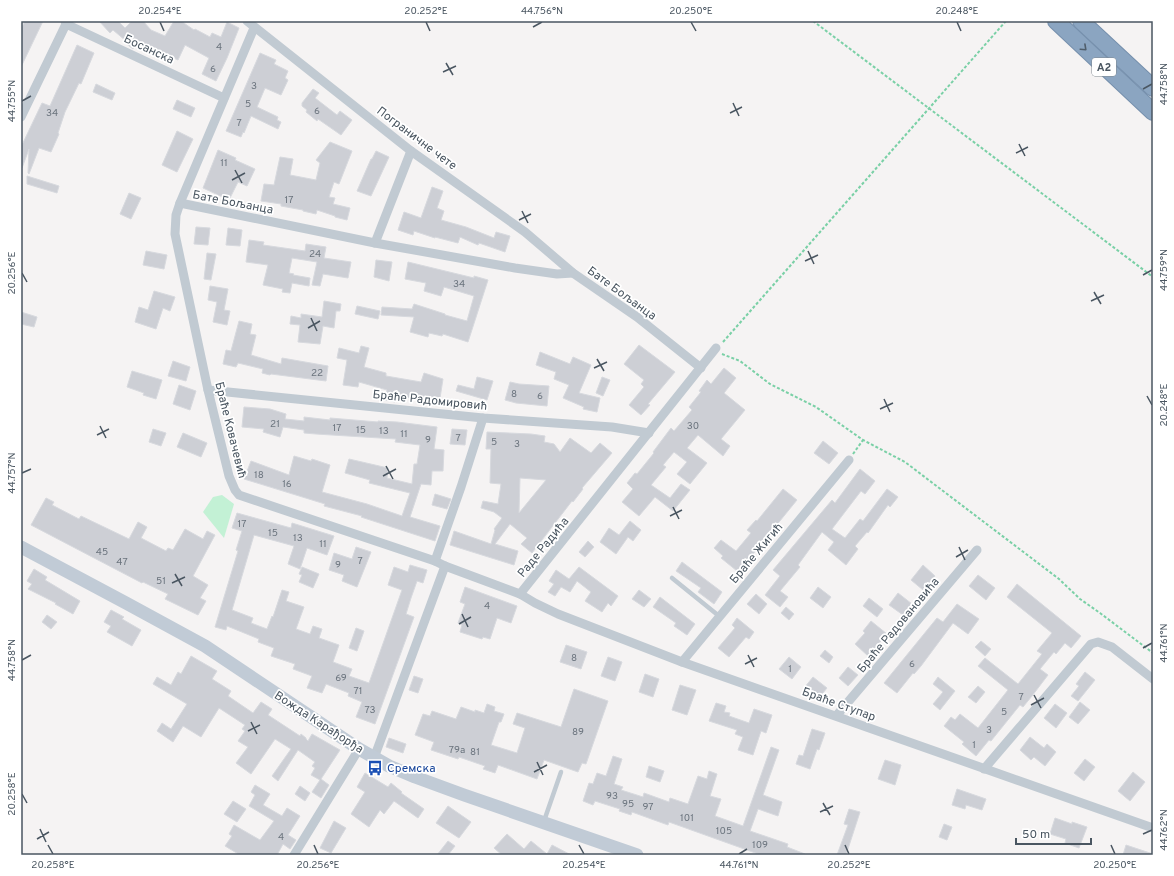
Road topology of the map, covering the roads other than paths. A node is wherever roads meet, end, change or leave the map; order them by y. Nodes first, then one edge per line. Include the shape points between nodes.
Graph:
1 (247, 21) edge
2 (1056, 21) edge
3 (1081, 21) edge
4 (67, 22) edge
5 (254, 28) junction
6 (1153, 88) edge
7 (224, 98) junction
8 (24, 103) edge
9 (1153, 112) edge
10 (21, 117) edge
11 (411, 151) junction
12 (180, 203) junction
13 (376, 243) junction
14 (573, 272) junction
15 (714, 351) road end
16 (701, 368) junction
17 (208, 390) junction
18 (483, 418) junction
19 (649, 433) junction
20 (849, 460) road end
21 (21, 547) edge
22 (977, 550) dead end
23 (435, 561) junction
24 (445, 566) junction
25 (672, 578) dead end
26 (520, 594) junction
27 (719, 616) junction
28 (682, 662) junction
29 (1153, 679) edge
30 (837, 715) junction
31 (359, 749) junction
32 (374, 758) junction
33 (984, 769) junction
34 (561, 772) dead end
35 (543, 823) junction
36 (1153, 828) edge
37 (294, 855) edge
38 (637, 855) edge

1 - 5 street, Пограничне чете
2 -> 9 highway, A2
3 - 6 highway, A2
4 - 7 street, Босанска
4 - 8 street
5 - 7 street, Бате Бољанца
5 - 11 street, Пограничне чете
7 - 12 street, Бате Бољанца
8 - 10 street
11 - 13 street
11 - 14 street, Пограничне чете via 526,232
12 - 13 street, Бате Бољанца
12 - 17 street, Браће Ковачевић via 176,215 175,234
13 - 14 street, Бате Бољанца via 515,268 557,274
14 - 16 street, Бате Бољанца via 637,317
15 - 16 street, Раде Радића
16 - 19 street, Раде Радића
17 - 18 street, Браће Радомировић
17 - 23 street, Браће Ковачевић via 229,476 239,495
18 - 19 street, Браће Радомировић via 612,427
18 - 23 street
19 - 26 street, Раде Радића
20 - 27 street, Браће Жигић
21 - 31 main road, Вожда Карађорђа via 205,646
22 - 30 street, Браће Радовановића
23 - 24 street, Браће Ковачевић
24 - 26 street, Раде Радића
24 - 32 street
25 - 27 lane
26 - 28 street, Браће Ступар via 558,614
27 - 28 street, Браће Жигић
28 - 30 street, Браће Ступар
29 - 33 street via 1112,647 1098,642 1091,644
30 - 33 street, Браће Ступар
31 - 32 main road, Вожда Карађорђа
31 - 37 street
32 - 35 main road, Вожда Карађорђа via 416,777
33 - 36 street, Браће Ступар
34 - 35 lane
35 - 38 main road, Вожда Карађорђа

